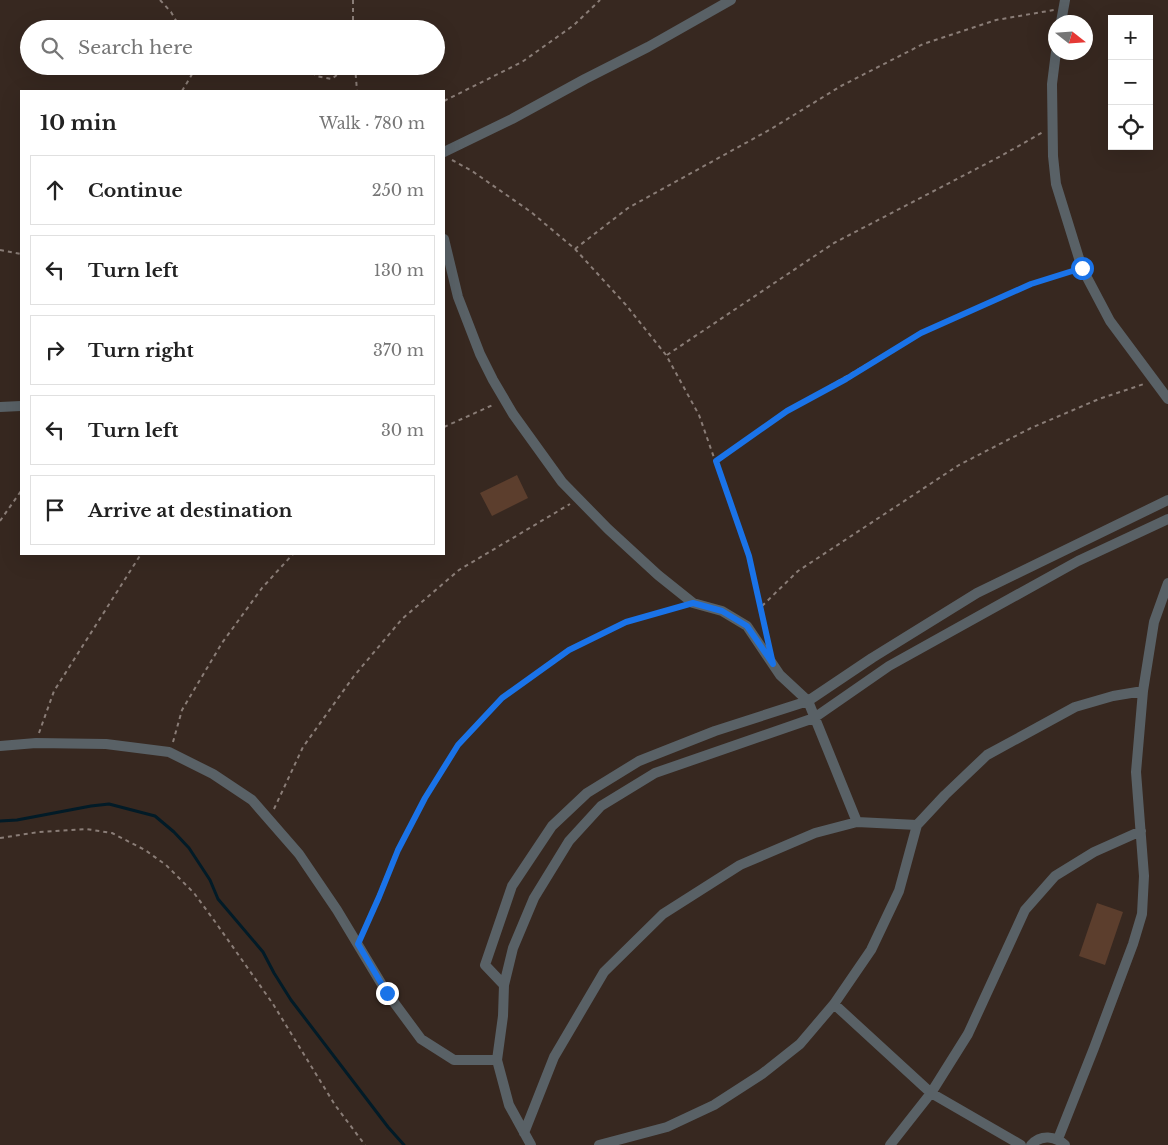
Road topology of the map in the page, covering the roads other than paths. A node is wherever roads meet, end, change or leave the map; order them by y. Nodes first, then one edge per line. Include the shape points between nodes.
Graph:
1 (732, 0) edge
2 (1055, 60) edge
3 (447, 156) edge
4 (445, 243) edge
5 (1168, 400) edge
6 (20, 406) edge
7 (0, 407) edge
8 (1168, 500) edge
9 (1168, 519) edge
10 (1168, 583) edge
11 (1142, 692) junction
12 (808, 701) junction
13 (814, 718) junction
14 (0, 746) edge
15 (857, 822) junction
16 (917, 825) junction
17 (1140, 831) junction
18 (504, 985) junction
19 (834, 1004) junction
20 (497, 1060) junction
21 (931, 1093) junction
22 (524, 1133) junction
23 (1061, 1142) edge
24 (531, 1145) edge
25 (599, 1145) edge
26 (890, 1145) edge
27 (1021, 1145) edge
28 (1031, 1145) edge

1 - 3 street
2 - 5 street via 1052,127 1056,184 1082,268 1110,321
4 - 12 street via 458,297 480,354 512,414 562,482 608,529 693,603 722,611 747,626 780,675
6 - 7 street
8 - 12 street via 977,593
9 - 13 street via 1078,561 889,666
10 - 11 street via 1154,622
11 - 16 street via 1075,707 987,755
11 - 17 street via 1136,772
12 - 13 street
12 - 18 street via 715,731 639,761 587,793 552,826 512,886 485,964
13 - 15 street
13 - 18 street via 655,773 601,806 569,841 534,898 513,948
14 - 20 street via 106,744 170,752 213,774 252,800 299,854 387,993 421,1039 454,1060
15 - 16 street
15 - 22 street via 815,833 740,865 663,914 604,972 554,1057
16 - 19 street via 899,891 871,950
17 - 21 street via 1094,852 1055,876 1025,910 968,1034
17 - 23 street via 1144,876 1142,914
18 - 20 street
19 - 21 street
19 - 25 street via 800,1044 714,1105 667,1127
20 - 22 street via 509,1104
21 - 26 street
21 - 27 street
22 - 24 street
23 - 28 street via 1049,1137

